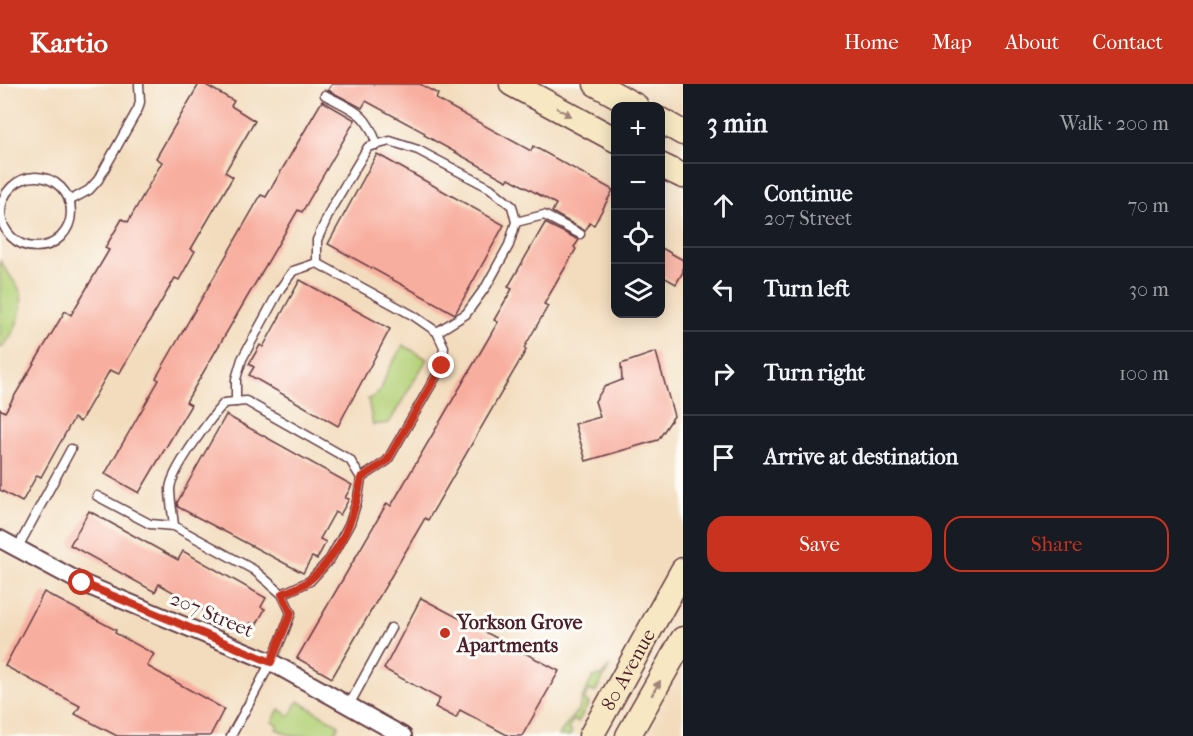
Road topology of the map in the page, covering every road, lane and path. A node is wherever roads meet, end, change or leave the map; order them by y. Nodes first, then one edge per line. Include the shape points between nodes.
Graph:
1 (139, 84) edge
2 (512, 84) edge
3 (596, 84) edge
4 (325, 95) dead end
5 (629, 102) edge
6 (665, 123) edge
7 (683, 133) edge
8 (611, 138) edge
9 (377, 145) junction
10 (665, 167) edge
11 (683, 176) edge
12 (69, 201) junction
13 (516, 222) junction
14 (580, 234) dead end
15 (317, 263) junction
16 (437, 332) junction
17 (236, 402) junction
18 (71, 449) dead end
19 (361, 478) junction
20 (97, 496) dead end
21 (174, 526) junction
22 (0, 539) edge
23 (16, 549) junction
24 (683, 570) edge
25 (282, 594) junction
26 (391, 628) dead end
27 (683, 639) edge
28 (271, 662) junction
29 (349, 705) junction
30 (231, 736) edge
31 (403, 736) edge
32 (591, 736) edge
33 (628, 736) edge

1 - 12 lane via 138,109 98,180
2 -> 8 main road
3 - 5 main road
4 - 9 lane via 363,116
6 - 7 main road
9 - 13 lane via 390,141 418,150 490,189 512,206
9 - 15 lane via 368,147 332,207 318,240
10 - 11 main road
12 - 12 lane via 61,187 50,180 26,178 6,192 1,204 3,228 21,245 45,247 65,232 70,221
13 - 14 lane via 544,215
13 - 16 lane via 509,245 487,285 466,314
15 - 16 lane
15 - 17 lane via 293,271 280,289 242,359 236,379
16 - 19 lane via 444,346 442,366 387,461
17 - 19 lane via 246,401 350,460
17 - 21 lane via 225,403 206,424 174,478 170,487
18 - 23 lane
19 - 25 lane via 350,523 330,559 310,581
20 - 21 lane via 150,524
21 - 25 lane via 254,570
22 - 23 street, 207 Street
23 - 28 street, 207 Street via 82,583
24 - 32 main road, 80 Avenue
25 - 28 lane via 291,613
26 - 29 lane
33 -> 27 main road, 80 Avenue
28 - 29 street, 207 Street
28 - 30 lane
29 - 31 street, 207 Street

